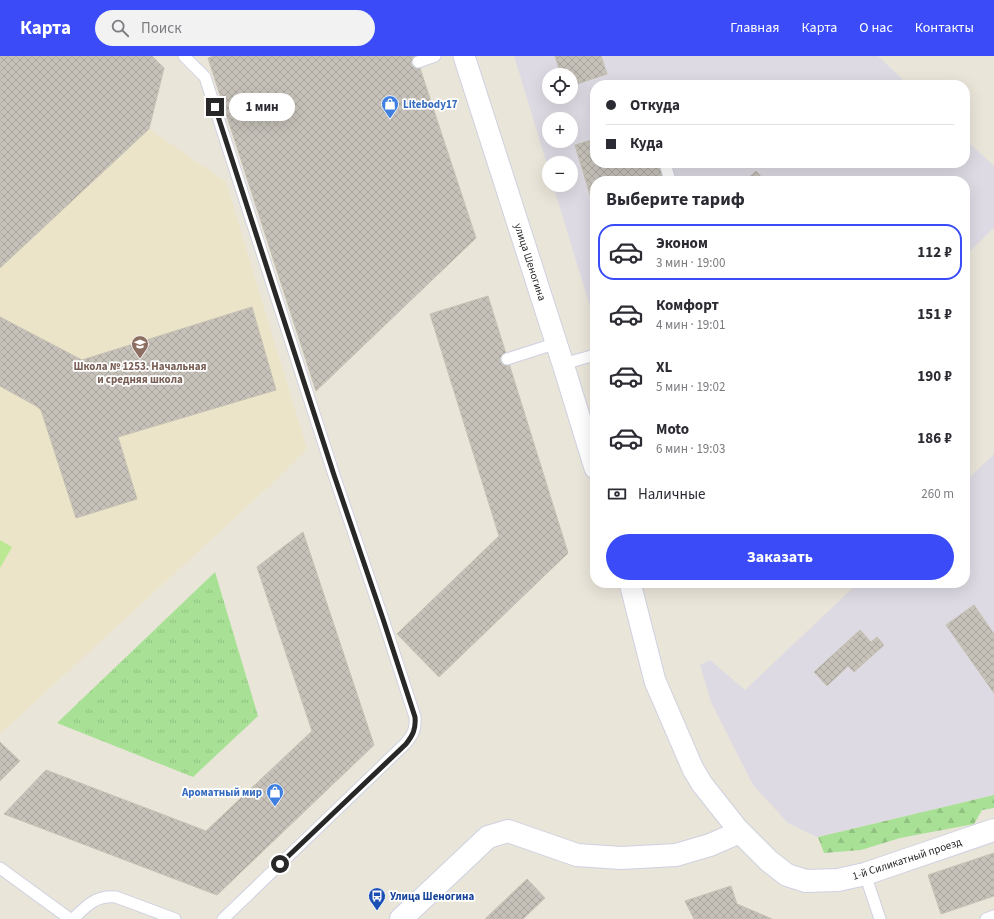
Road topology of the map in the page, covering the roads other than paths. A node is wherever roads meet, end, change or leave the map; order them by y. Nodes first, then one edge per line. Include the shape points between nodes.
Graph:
1 (184, 56) edge
2 (435, 56) edge
3 (464, 56) edge
4 (418, 62) dead end
5 (557, 343) junction
6 (590, 356) edge
7 (507, 359) dead end
8 (563, 364) junction
9 (590, 452) edge
10 (631, 588) edge
11 (994, 830) edge
12 (740, 832) junction
13 (0, 868) edge
14 (865, 874) junction
15 (994, 916) edge
16 (72, 919) edge
17 (175, 919) edge
18 (223, 919) edge
19 (401, 919) edge
20 (880, 919) edge
21 (986, 919) edge

1 - 18 lane via 205,77 416,725 406,744
2 - 4 lane
3 - 5 street, улица Шеногина
5 - 7 lane
5 - 8 street, улица Шеногина
6 - 8 lane
8 - 9 street, улица Шеногина
10 - 12 street, 1-й Силикатный проезд via 655,681 693,769 706,790
11 - 14 street, 1-й Силикатный проезд
12 - 14 street, 1-й Силикатный проезд via 787,875 806,882 838,880
12 - 19 street via 710,845 676,855 621,858 577,855 508,831 488,837
13 - 16 lane
14 - 20 lane
15 - 21 lane
16 - 17 lane via 92,900 108,896

